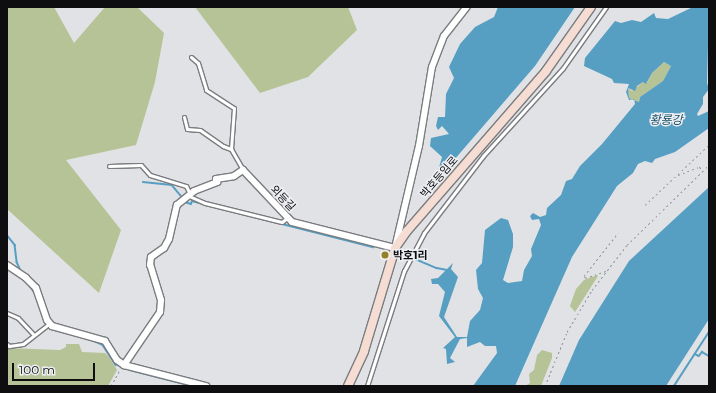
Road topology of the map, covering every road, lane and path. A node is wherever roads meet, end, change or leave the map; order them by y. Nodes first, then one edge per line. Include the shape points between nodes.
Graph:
1 (467, 7) edge
2 (591, 7) edge
3 (606, 7) edge
4 (191, 57) dead end
5 (184, 117) dead end
6 (709, 145) edge
7 (231, 148) junction
8 (709, 164) edge
9 (109, 166) dead end
10 (704, 169) junction
11 (244, 170) junction
12 (677, 175) junction
13 (189, 195) junction
14 (645, 205) dead end
15 (288, 217) junction
16 (618, 233) dead end
17 (395, 248) junction
18 (7, 265) edge
19 (607, 271) junction
20 (7, 313) edge
21 (50, 323) junction
22 (33, 334) junction
23 (8, 345) edge
24 (124, 365) junction
25 (111, 386) edge
26 (206, 386) edge
27 (348, 386) edge
28 (367, 386) edge
29 (545, 386) edge

1 - 17 street via 437,50 405,211
2 - 17 street, 박호등임로 via 546,70
3 - 28 lane via 563,68 483,156 424,233 404,271
4 - 7 lane via 198,63 206,90 234,108
5 - 7 lane via 187,129 200,130 223,146
6 - 12 path
7 - 11 lane
8 - 10 path
9 - 13 lane via 141,166 150,175 186,186
10 - 12 path via 699,167
10 - 19 path via 627,245
11 - 13 street via 234,176 216,179 217,182
11 - 15 street, 외등길
12 - 14 path
13 - 15 lane via 205,203 282,222
13 - 24 street via 175,208 169,239 164,248 149,260 161,300 160,312
15 - 17 street, 외등길 via 292,222
16 - 19 path via 584,276 586,278
17 - 27 street, 박호등임로 via 364,351
18 - 21 street via 36,288
19 - 29 path via 592,290 567,332
20 - 22 lane via 18,318
21 - 22 lane
21 - 24 street via 58,328 105,340 117,360
22 - 23 lane via 22,344
24 - 25 path
24 - 26 street

